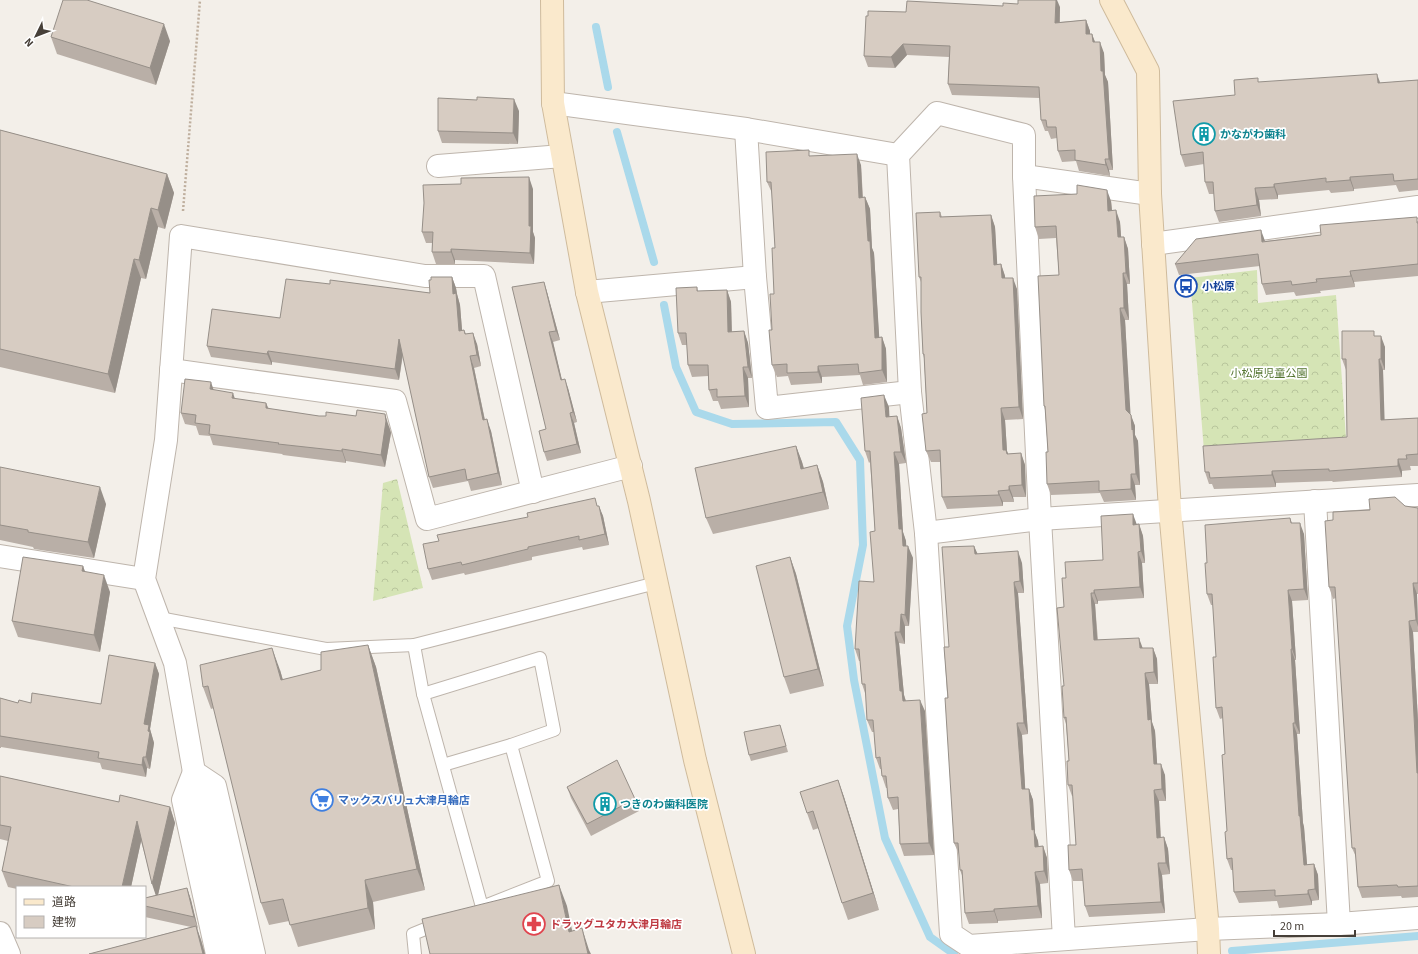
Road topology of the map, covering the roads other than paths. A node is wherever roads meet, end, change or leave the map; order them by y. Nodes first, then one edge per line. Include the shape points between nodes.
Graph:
1 (552, 0) edge
2 (1111, 0) edge
3 (554, 103) junction
4 (746, 129) junction
5 (898, 155) junction
6 (562, 156) junction
7 (438, 166) dead end
8 (1024, 176) junction
9 (1150, 194) junction
10 (1418, 207) edge
11 (1153, 244) junction
12 (755, 276) junction
13 (587, 292) junction
14 (171, 370) junction
15 (910, 392) junction
16 (630, 466) junction
17 (533, 492) junction
18 (1418, 494) edge
19 (1315, 501) junction
20 (1170, 510) junction
21 (1040, 519) junction
22 (926, 533) junction
23 (0, 556) edge
24 (144, 579) junction
25 (656, 583) junction
26 (159, 618) junction
27 (414, 646) junction
28 (423, 694) junction
29 (511, 745) junction
30 (443, 765) junction
31 (194, 772) junction
32 (482, 907) junction
33 (469, 912) edge
34 (1418, 918) edge
35 (448, 920) edge
36 (1339, 924) junction
37 (1208, 929) junction
38 (0, 933) edge
39 (1064, 939) junction
40 (9, 954) edge
41 (218, 954) edge
42 (236, 954) edge
43 (254, 954) edge
44 (416, 954) edge
45 (744, 954) edge
46 (1209, 954) edge

1 - 3 street
2 - 9 street via 1148,71
3 - 4 street
3 - 6 street
4 - 5 street
4 - 12 street
5 - 8 street via 937,113 1024,135
5 - 15 street
6 - 7 street
6 - 13 street
8 - 9 street
8 - 21 street
9 - 11 street
10 - 11 street
11 - 20 street
12 - 13 street
12 - 15 street via 767,408
13 - 16 street
14 - 17 street via 395,401 427,519
14 - 17 street via 181,236 425,276 484,276
14 - 24 street via 166,440
15 - 22 street
16 - 17 street
16 - 25 street
18 - 19 street
19 - 20 street
19 - 36 street
20 - 21 street
20 - 37 street
21 - 22 street
21 - 39 street
22 - 39 street via 951,934 969,946
23 - 24 street
24 - 26 street
25 - 27 lane
25 - 45 street via 695,760
26 - 27 lane via 326,649
26 - 31 street via 175,663
27 - 28 lane
28 - 29 lane via 540,658 554,730
28 - 30 lane
29 - 30 lane
29 - 32 lane via 548,880
30 - 32 lane
31 - 41 street via 183,800
31 - 42 street
31 - 43 street via 215,786
32 - 33 lane
34 - 36 street
35 - 44 lane via 413,934
36 - 37 street
37 - 39 street
37 - 46 street
38 - 40 street

